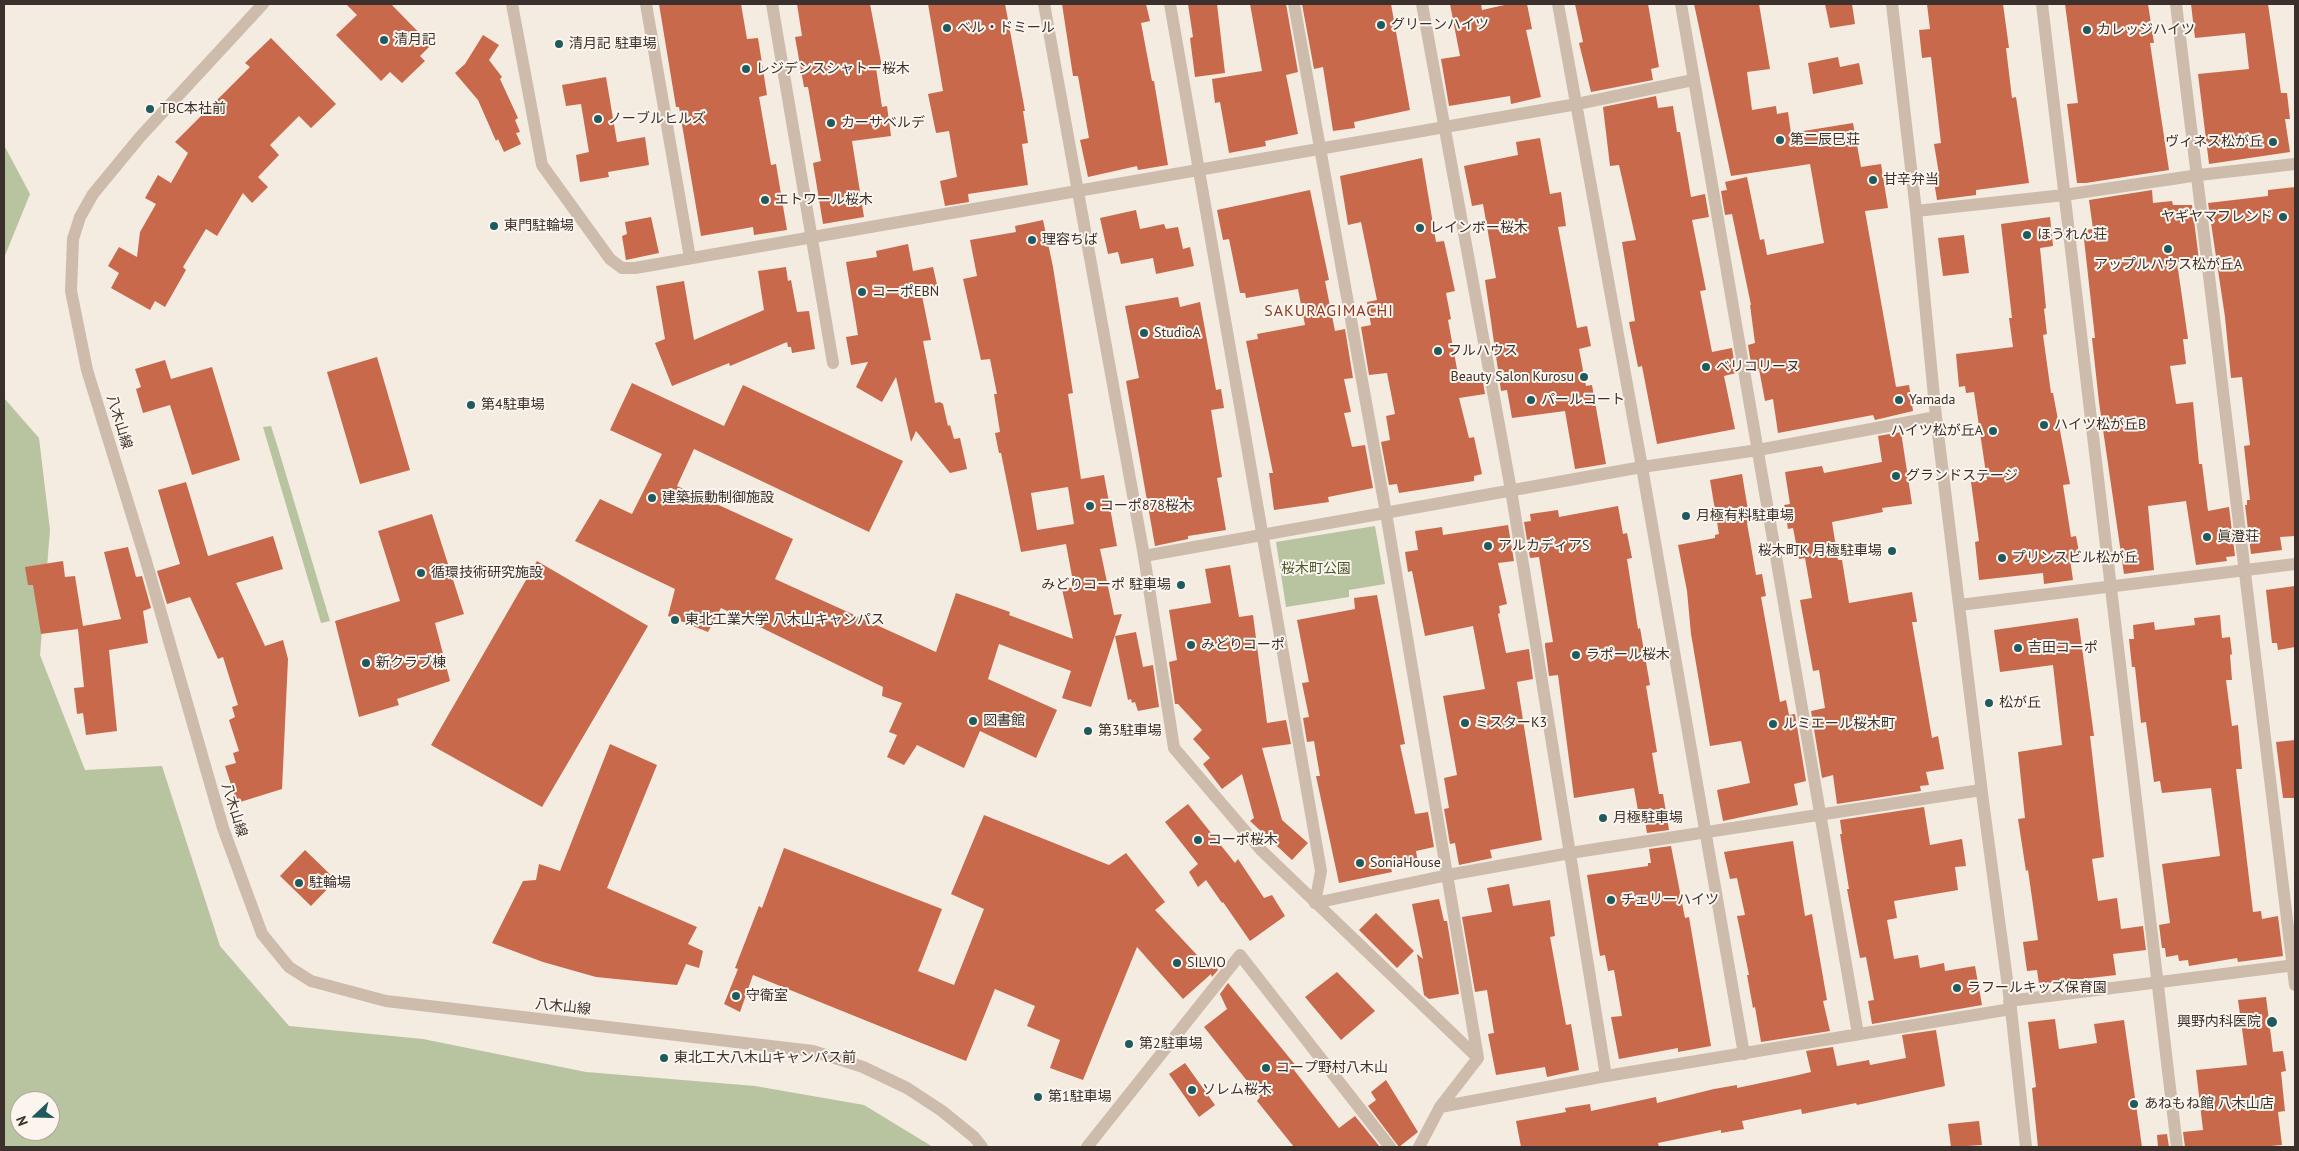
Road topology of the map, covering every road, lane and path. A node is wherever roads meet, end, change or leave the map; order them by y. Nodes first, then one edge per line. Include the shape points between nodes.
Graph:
1 (263, 4) edge
2 (512, 4) edge
3 (646, 4) edge
4 (772, 4) edge
5 (1044, 4) edge
6 (1170, 4) edge
7 (1294, 4) edge
8 (1422, 4) edge
9 (1558, 4) edge
10 (1680, 4) edge
11 (1892, 4) edge
12 (2042, 4) edge
13 (2176, 4) edge
14 (1693, 80) junction
15 (1577, 104) junction
16 (1445, 126) junction
17 (1320, 149) junction
18 (2295, 164) edge
19 (1201, 170) junction
20 (2198, 175) junction
21 (1077, 191) junction
22 (2064, 195) junction
23 (1916, 211) junction
24 (813, 237) junction
25 (690, 258) junction
26 (833, 363) dead end
27 (1936, 417) junction
28 (1758, 450) junction
29 (1642, 466) junction
30 (1512, 490) junction
31 (1386, 513) junction
32 (1263, 534) junction
33 (1144, 556) junction
34 (2295, 564) edge
35 (2244, 570) junction
36 (2112, 587) junction
37 (1958, 604) junction
38 (1981, 790) junction
39 (1821, 816) junction
40 (1704, 833) junction
41 (1570, 853) junction
42 (1448, 875) junction
43 (1315, 903) junction
44 (2294, 965) edge
45 (2159, 981) junction
46 (2295, 985) edge
47 (2010, 1005) junction
48 (1858, 1034) junction
49 (1744, 1054) junction
50 (1478, 1058) junction
51 (1606, 1076) junction
52 (1440, 1107) junction
53 (982, 1147) edge
54 (1086, 1147) edge
55 (1390, 1147) edge
56 (1419, 1147) edge
57 (2026, 1147) edge
58 (2177, 1147) edge

1 - 53 street, 八木山線 via 140,137 93,194 80,217 73,239 71,291 87,370 223,828 262,934 289,967 311,981 386,1001 813,1050 862,1067 907,1088 942,1111
2 - 25 street via 542,165 610,259 622,268
3 - 25 street
4 - 24 street
5 - 21 street
6 - 19 street
7 - 17 street
8 - 16 street
9 - 15 street
10 - 14 street
11 - 23 street
12 - 22 street
13 - 20 street
14 - 15 street
14 - 28 street
15 - 16 street
15 - 29 street
16 - 17 street
16 - 30 street
17 - 19 street
17 - 31 street
18 - 20 street
19 - 21 street
19 - 32 street
20 - 22 street
20 - 35 street
21 - 24 street
21 - 33 street
22 - 23 street
22 - 36 street
23 - 27 street
24 - 25 street
24 - 26 street
27 - 28 street
27 - 37 street
28 - 29 street
28 - 39 street
29 - 30 street
29 - 40 street
30 - 31 street
30 - 41 street
31 - 32 street
31 - 42 street
32 - 33 street
32 - 43 street via 1321,870
33 - 43 street via 1174,748 1262,852
34 - 35 street
35 - 36 street
35 - 44 street
36 - 37 street
36 - 45 street
37 - 38 street
38 - 39 street
38 - 47 street
39 - 40 street
39 - 48 street
40 - 41 street
40 - 49 street
41 - 42 street
41 - 51 street
42 - 43 street
42 - 50 street
43 - 50 street
44 - 45 street
44 - 46 street
45 - 47 street
45 - 58 street
47 - 48 street
47 - 57 street
48 - 49 street
49 - 51 street
50 - 52 street
51 - 52 street
52 - 56 street
54 - 55 street via 1240,956

